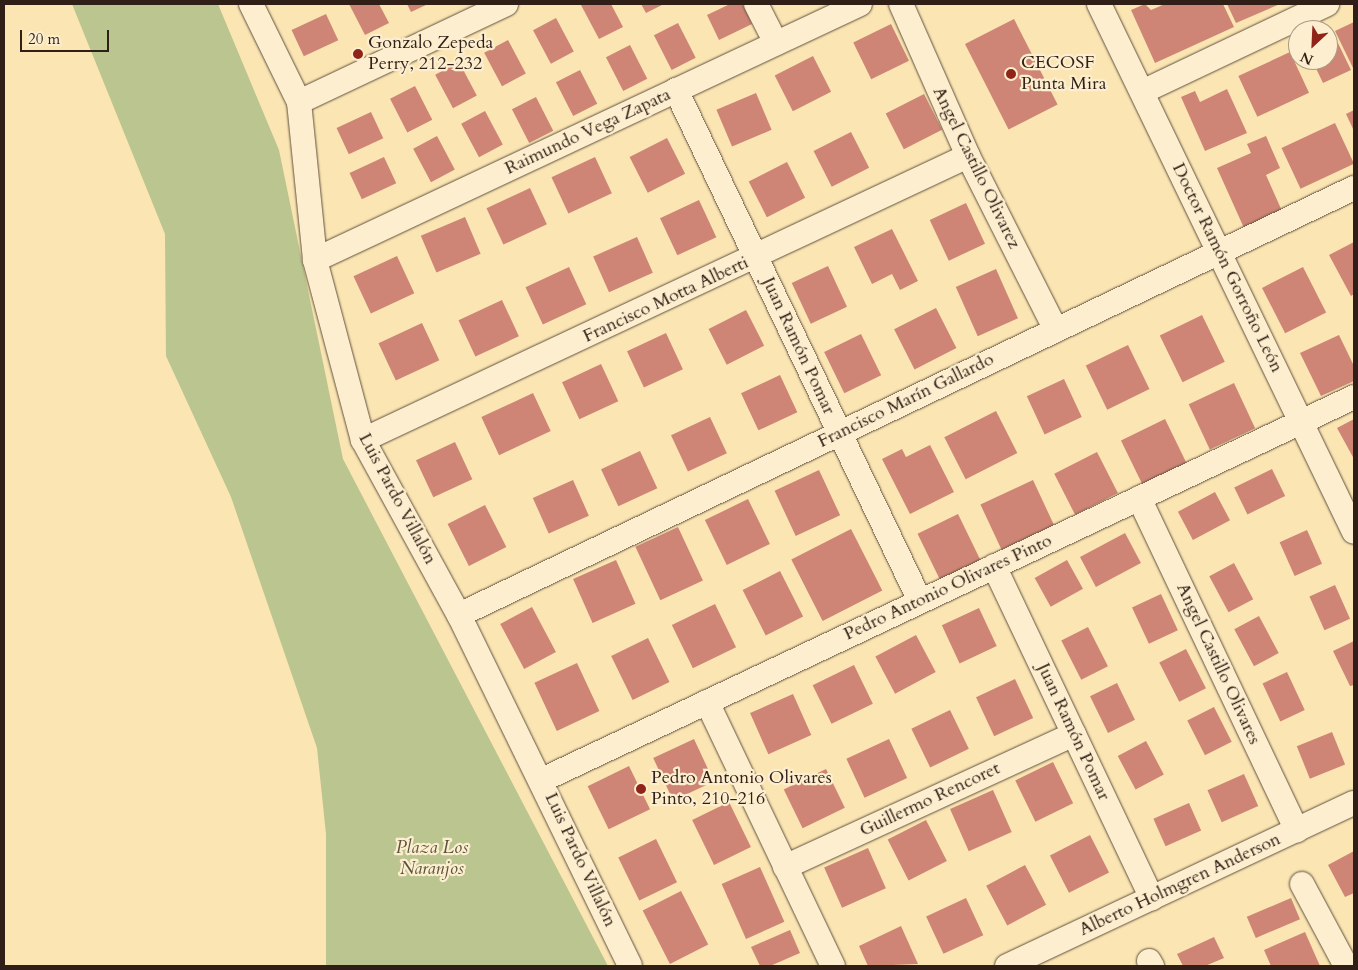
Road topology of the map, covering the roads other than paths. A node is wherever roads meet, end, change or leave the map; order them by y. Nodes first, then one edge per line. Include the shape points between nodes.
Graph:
1 (251, 4) edge
2 (506, 4) edge
3 (756, 4) edge
4 (860, 4) edge
5 (900, 4) edge
6 (1099, 4) edge
7 (1327, 4) edge
8 (776, 44) junction
9 (676, 90) junction
10 (1142, 92) junction
11 (298, 102) junction
12 (968, 156) junction
13 (1354, 188) edge
14 (1219, 253) junction
15 (756, 258) junction
16 (315, 260) junction
17 (1056, 330) junction
18 (1354, 397) edge
19 (1301, 422) junction
20 (840, 433) junction
21 (363, 440) junction
22 (1139, 498) junction
23 (1354, 532) edge
24 (994, 566) junction
25 (920, 601) junction
26 (459, 615) junction
27 (707, 702) junction
28 (1074, 734) junction
29 (542, 780) junction
30 (1354, 803) edge
31 (1297, 830) junction
32 (786, 867) junction
33 (1302, 884) dead end
34 (1152, 898) junction
35 (630, 966) edge
36 (833, 966) edge
37 (1007, 966) edge
38 (1346, 966) edge

1 - 11 street, Luis Pardo Villalón
2 - 11 street
3 - 8 street
4 - 8 street, Raimundo Vega Zapata
5 - 12 street, Angel Castillo Olivarez
6 - 10 street, Doctor Ramón Gorroño León
7 - 10 street
8 - 9 street, Raimundo Vega Zapata
9 - 15 street, Juan Ramón Pomar
9 - 16 street, Raimundo Vega Zapata
10 - 14 street, Doctor Ramón Gorroño León
11 - 16 street, Luis Pardo Villalón
12 - 15 street, Francisco Motta Alberti
12 - 17 street, Angel Castillo Olivarez
13 - 14 street, Francisco Marín Gallardo
14 - 17 street, Francisco Marín Gallardo
14 - 19 street, Doctor Ramón Gorroño León
15 - 20 street, Juan Ramón Pomar
15 - 21 street, Francisco Motta Alberti
16 - 21 street, Luis Pardo Villalón
17 - 20 street, Francisco Marín Gallardo
18 - 19 street, Pedro Antonio Olivares Pinto
19 - 22 street, Pedro Antonio Olivares Pinto
19 - 23 street, Doctor Ramón Gorroño León
20 - 25 street, Juan Ramón Pomar
20 - 26 street, Francisco Marín Gallardo
21 - 26 street, Luis Pardo Villalón
22 - 24 street, Pedro Antonio Olivares Pinto
22 - 31 street, Angel Castillo Olivares
24 - 25 street, Pedro Antonio Olivares Pinto
24 - 28 street, Juan Ramón Pomar
25 - 27 street, Pedro Antonio Olivares Pinto
26 - 29 street, Luis Pardo Villalón
27 - 29 street, Pedro Antonio Olivares Pinto
27 - 32 street
28 - 32 street, Guillermo Rencoret
28 - 34 street, Juan Ramón Pomar
29 - 35 street, Luis Pardo Villalón
30 - 31 street, Alberto Holmgren Anderson
31 - 34 street, Alberto Holmgren Anderson
32 - 36 street
33 - 38 street
34 - 37 street, Alberto Holmgren Anderson

